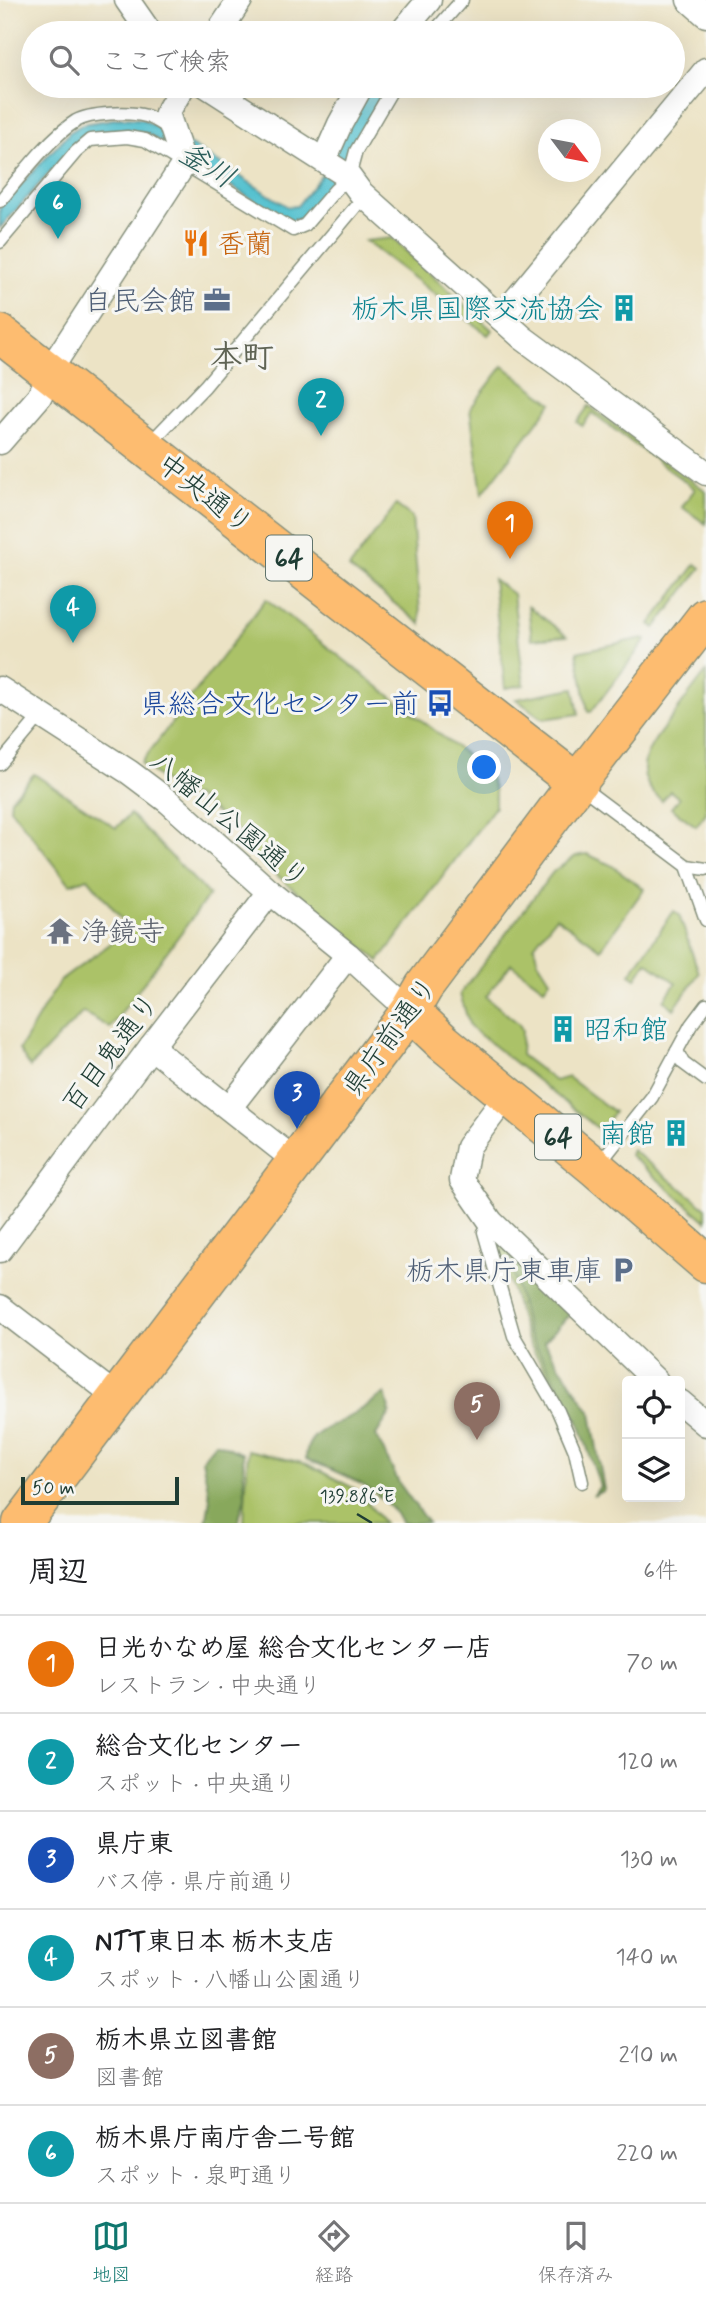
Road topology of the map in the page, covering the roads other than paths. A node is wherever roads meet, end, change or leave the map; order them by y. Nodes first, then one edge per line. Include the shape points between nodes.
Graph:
1 (127, 0) edge
2 (240, 0) edge
3 (429, 0) edge
4 (462, 0) edge
5 (689, 0) edge
6 (706, 15) edge
7 (142, 21) edge
8 (226, 21) edge
9 (411, 21) edge
10 (444, 21) edge
11 (706, 70) edge
12 (685, 95) edge
13 (176, 98) edge
14 (226, 98) edge
15 (354, 98) edge
16 (387, 98) edge
17 (683, 98) edge
18 (175, 131) junction
19 (324, 160) junction
20 (184, 164) junction
21 (349, 177) junction
22 (0, 201) edge
23 (356, 206) dead end
24 (0, 242) edge
25 (501, 318) junction
26 (0, 334) edge
27 (52, 373) junction
28 (0, 443) edge
29 (146, 447) junction
30 (706, 473) edge
31 (706, 617) edge
32 (0, 689) edge
33 (41, 715) junction
34 (0, 764) edge
35 (577, 783) junction
36 (687, 866) junction
37 (706, 869) edge
38 (271, 892) junction
39 (706, 920) edge
40 (348, 955) junction
41 (706, 1005) edge
42 (410, 1011) junction
43 (151, 1047) junction
44 (677, 1051) junction
45 (706, 1080) edge
46 (507, 1095) junction
47 (230, 1107) junction
48 (297, 1161) junction
49 (607, 1182) junction
50 (491, 1222) junction
51 (0, 1250) edge
52 (706, 1263) edge
53 (0, 1307) edge
54 (651, 1376) edge
55 (117, 1397) junction
56 (685, 1406) edge
57 (706, 1424) edge
58 (582, 1482) dead end
59 (22, 1523) edge

1 - 7 street
2 - 8 street
3 - 9 street
4 - 10 lane
5 - 6 street
11 - 12 street
13 - 18 street via 167,113
14 - 19 street
15 - 19 street
16 - 21 lane via 356,152
17 - 25 street
18 - 20 street
18 - 22 lane via 148,116 103,115 78,120 60,133
19 - 21 street
20 - 21 lane via 293,230 305,225
20 - 24 lane via 145,140 90,140
20 - 27 street
21 - 25 street via 360,192
23 - 29 lane via 205,386
25 - 30 street
26 - 27 main road, 中央通り / 64
27 - 28 street via 39,397
27 - 29 main road, 中央通り / 64
29 - 35 main road, 中央通り / 64
31 - 35 main road, 県庁前通り
32 - 33 street, 八幡山公園通り
33 - 34 lane
33 - 38 street, 八幡山公園通り via 129,772
35 - 36 lane
35 - 42 main road, 県庁前通り
36 - 37 lane
36 - 39 lane
38 - 40 street, 八幡山公園通り
38 - 43 street, 百目鬼通り
40 - 42 street, 八幡山公園通り
40 - 47 street
41 - 44 lane
42 - 46 main road, 64
42 - 48 main road, 県庁前通り
43 - 47 street
43 - 51 street, 百目鬼通り
44 - 45 lane via 683,1063
44 - 49 lane
46 - 49 main road, 64
46 - 50 street via 468,1147 462,1180
47 - 48 street
48 - 55 main road, 県庁前通り
49 - 52 main road, 64
50 - 54 street
50 - 58 lane via 484,1232 514,1336 558,1411
53 - 55 street
55 - 59 main road, 県庁前通り
56 - 57 street

